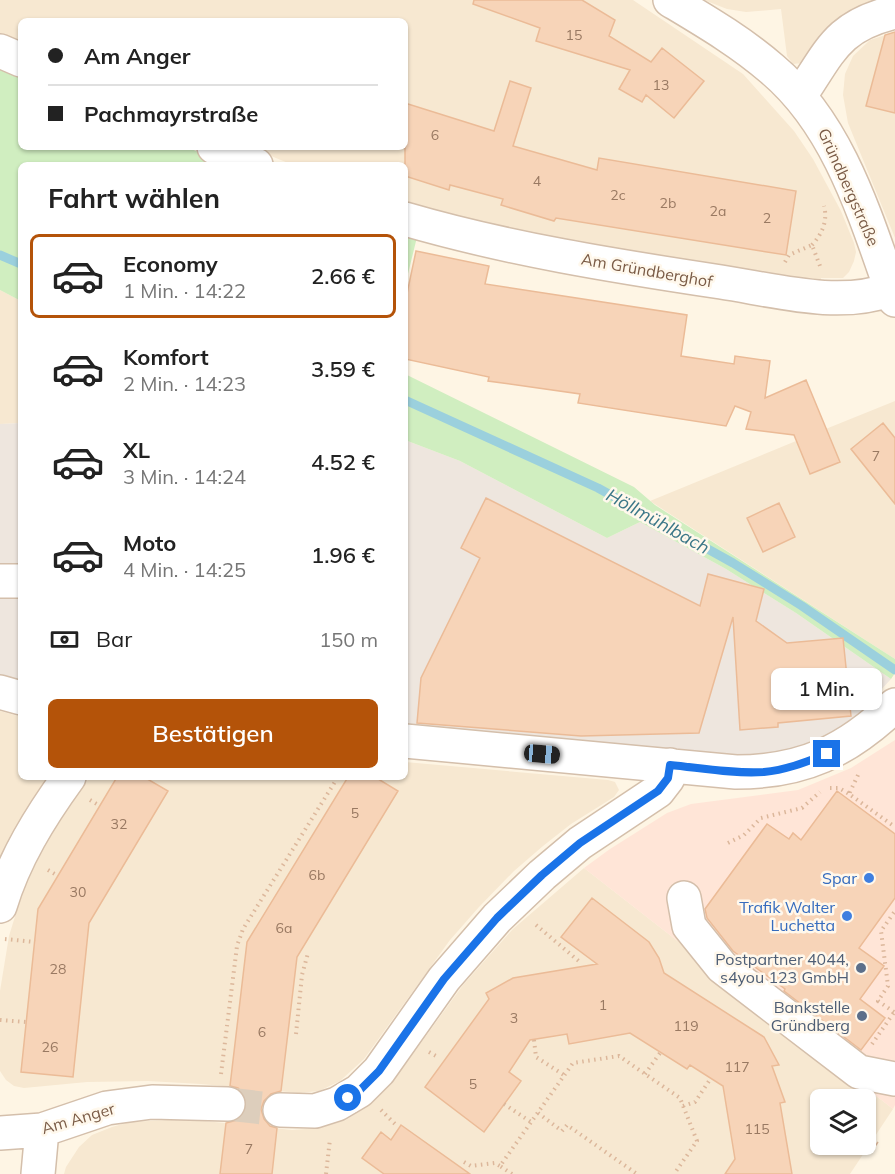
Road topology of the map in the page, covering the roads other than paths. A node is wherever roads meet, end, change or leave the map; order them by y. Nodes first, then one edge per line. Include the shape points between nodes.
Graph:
1 (670, 0) edge
2 (895, 12) edge
3 (0, 51) edge
4 (18, 59) edge
5 (800, 96) junction
6 (221, 150) edge
7 (249, 162) edge
8 (408, 220) edge
9 (893, 295) edge
10 (0, 581) edge
11 (18, 581) edge
12 (0, 692) edge
13 (18, 697) edge
14 (895, 705) edge
15 (408, 741) edge
16 (670, 765) junction
17 (67, 780) edge
18 (684, 898) dead end
19 (0, 906) edge
20 (895, 1079) edge
21 (224, 1091) tunnel mouth
22 (279, 1110) tunnel mouth
23 (42, 1130) junction
24 (0, 1133) edge
25 (38, 1174) edge

1 - 5 street, Gründbergstraße via 753,53
2 - 5 street via 865,21 844,33
3 - 4 street
5 - 9 street, Gründbergstraße via 838,156
6 - 7 street
8 - 9 street, Am Gründberghof via 606,264 828,298
10 - 11 street
12 - 13 street
14 - 16 street via 860,735 795,766 736,772
15 - 16 street
16 - 22 street via 668,778 658,791 580,843 497,918 444,979 379,1071 359,1091 315,1111
17 - 19 street via 21,854
18 - 20 street via 689,926 722,967 859,1072
21 - 23 street, Am Anger via 107,1108
23 - 24 street, Am Anger
23 - 25 street

